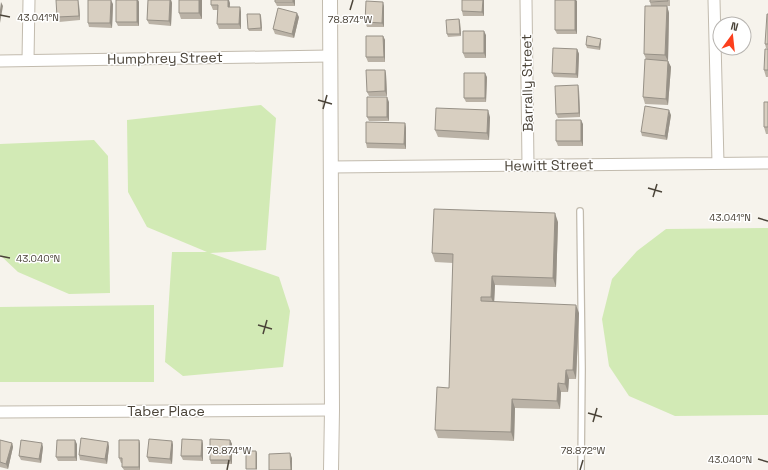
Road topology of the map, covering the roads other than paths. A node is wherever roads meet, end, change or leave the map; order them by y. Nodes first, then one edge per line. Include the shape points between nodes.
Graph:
1 (29, 0) edge
2 (330, 0) edge
3 (526, 0) edge
4 (714, 0) edge
5 (330, 56) junction
6 (0, 60) edge
7 (28, 60) junction
8 (718, 163) junction
9 (768, 163) edge
10 (528, 165) junction
11 (331, 167) junction
12 (580, 211) dead end
13 (332, 410) junction
14 (0, 412) edge
15 (331, 470) edge
16 (581, 470) edge

1 - 7 street
2 - 5 street
3 - 10 street, Barrally Street
4 - 8 street
5 - 7 street, Humphrey Street
5 - 11 street
6 - 7 street, Humphrey Street
8 - 9 street, Hewitt Street
8 - 10 street, Hewitt Street
10 - 11 street, Hewitt Street
11 - 13 street
12 - 16 lane
13 - 14 street, Taber Place
13 - 15 street

